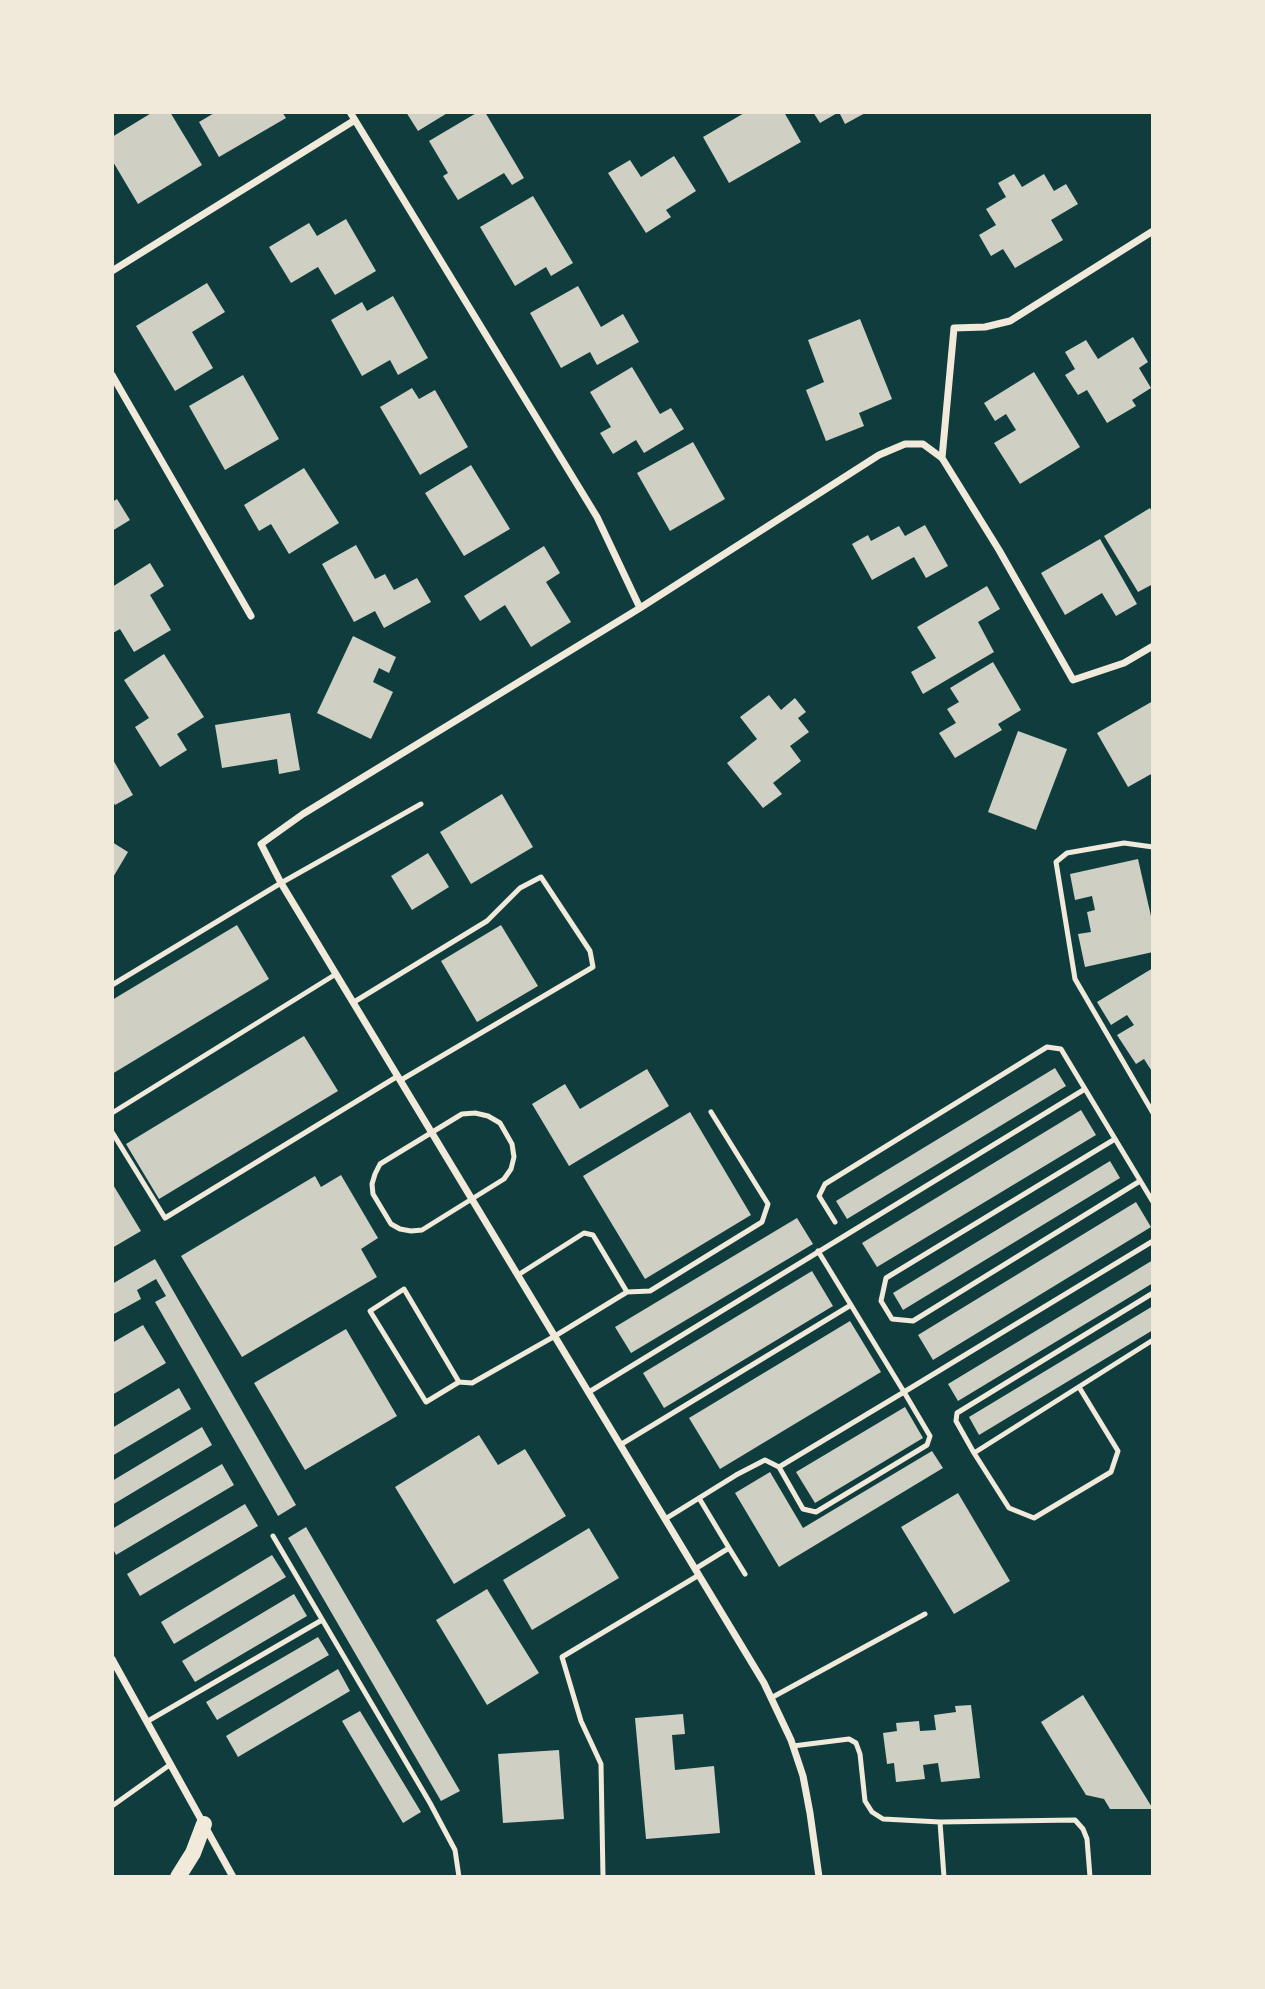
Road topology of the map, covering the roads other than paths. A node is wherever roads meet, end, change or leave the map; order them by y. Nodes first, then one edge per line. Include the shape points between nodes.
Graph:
1 (350, 112) edge
2 (355, 120) junction
3 (1153, 231) edge
4 (112, 271) edge
5 (112, 375) edge
6 (942, 458) junction
7 (640, 608) junction
8 (251, 616) dead end
9 (1153, 646) edge
10 (421, 804) dead end
11 (1153, 847) edge
12 (281, 883) junction
13 (336, 974) junction
14 (112, 985) edge
15 (354, 1002) junction
16 (399, 1078) junction
17 (1085, 1089) junction
18 (711, 1112) dead end
19 (112, 1113) edge
20 (1153, 1113) edge
21 (112, 1132) edge
22 (432, 1133) junction
23 (1115, 1139) junction
24 (1140, 1181) junction
25 (472, 1199) junction
26 (1153, 1202) edge
27 (835, 1222) dead end
28 (1153, 1241) edge
29 (818, 1251) junction
30 (518, 1275) junction
31 (627, 1292) junction
32 (1153, 1293) edge
33 (851, 1305) junction
34 (555, 1336) junction
35 (1153, 1340) edge
36 (459, 1382) junction
37 (1079, 1387) junction
38 (589, 1392) junction
39 (904, 1392) junction
40 (620, 1445) junction
41 (974, 1453) junction
42 (779, 1467) junction
43 (699, 1498) junction
44 (665, 1519) junction
45 (273, 1536) dead end
46 (729, 1548) junction
47 (697, 1572) junction
48 (745, 1574) dead end
49 (925, 1614) dead end
50 (322, 1620) junction
51 (112, 1659) edge
52 (771, 1698) junction
53 (148, 1721) junction
54 (793, 1746) junction
55 (171, 1763) junction
56 (112, 1806) edge
57 (940, 1822) junction
58 (204, 1824) junction
59 (178, 1877) edge
60 (233, 1877) edge
61 (459, 1877) edge
62 (603, 1877) edge
63 (819, 1877) edge
64 (944, 1877) edge
65 (1090, 1877) edge

1 - 2 street
2 - 4 street
2 - 7 street via 597,517
3 - 6 street via 1010,321 954,328
5 - 8 street
6 - 7 street via 923,444 905,444 879,455
6 - 9 street via 1073,680 1124,663
7 - 12 street via 261,844
10 - 12 lane
11 - 20 lane via 1124,843 1068,853 1056,862 1075,979
12 - 13 street
12 - 14 lane
13 - 15 street
13 - 19 lane
15 - 16 street
15 - 16 lane via 487,921 520,888 541,877 590,951 593,967
16 - 21 lane via 165,1218
16 - 22 street
17 - 23 lane
17 - 27 lane via 1061,1049 1047,1047 825,1184 820,1196
17 - 29 lane
18 - 31 lane via 768,1204 762,1223 650,1291
22 - 25 street
22 - 25 lane via 462,1114 488,1116 500,1123 512,1144 511,1169 505,1179
22 - 25 lane via 380,1164 375,1174 373,1194 391,1224 422,1230
23 - 24 lane
23 - 24 lane via 887,1278 880,1301 892,1319 913,1321
24 - 26 lane
25 - 30 street
28 - 39 lane
29 - 33 lane
29 - 38 lane
30 - 31 lane via 584,1233 593,1236
30 - 34 street
31 - 34 lane
32 - 41 lane via 957,1413 956,1421
33 - 39 lane
33 - 40 lane
34 - 36 lane via 472,1383
34 - 38 street
35 - 37 lane
36 - 36 lane via 404,1289 370,1311 426,1402
37 - 41 lane
37 - 41 lane via 1118,1451 1111,1472 1034,1518 1009,1508
38 - 40 street
39 - 42 lane
39 - 42 lane via 930,1436 927,1445 838,1499 816,1512 803,1508
40 - 44 street
42 - 43 lane via 765,1460
43 - 44 lane
43 - 46 lane
44 - 47 street
45 - 50 lane
46 - 47 lane
46 - 48 lane
47 - 52 street
47 - 62 lane via 562,1657 601,1764
49 - 52 lane
50 - 53 lane
50 - 61 lane via 430,1803 455,1850
51 - 53 street
52 - 54 street
53 - 55 street
54 - 57 lane via 849,1739 860,1754 865,1801 872,1812 883,1819
54 - 63 street via 805,1788
55 - 56 lane
55 - 58 street
57 - 64 lane
57 - 65 lane via 1075,1820 1087,1839
58 - 59 main road
58 - 60 street

